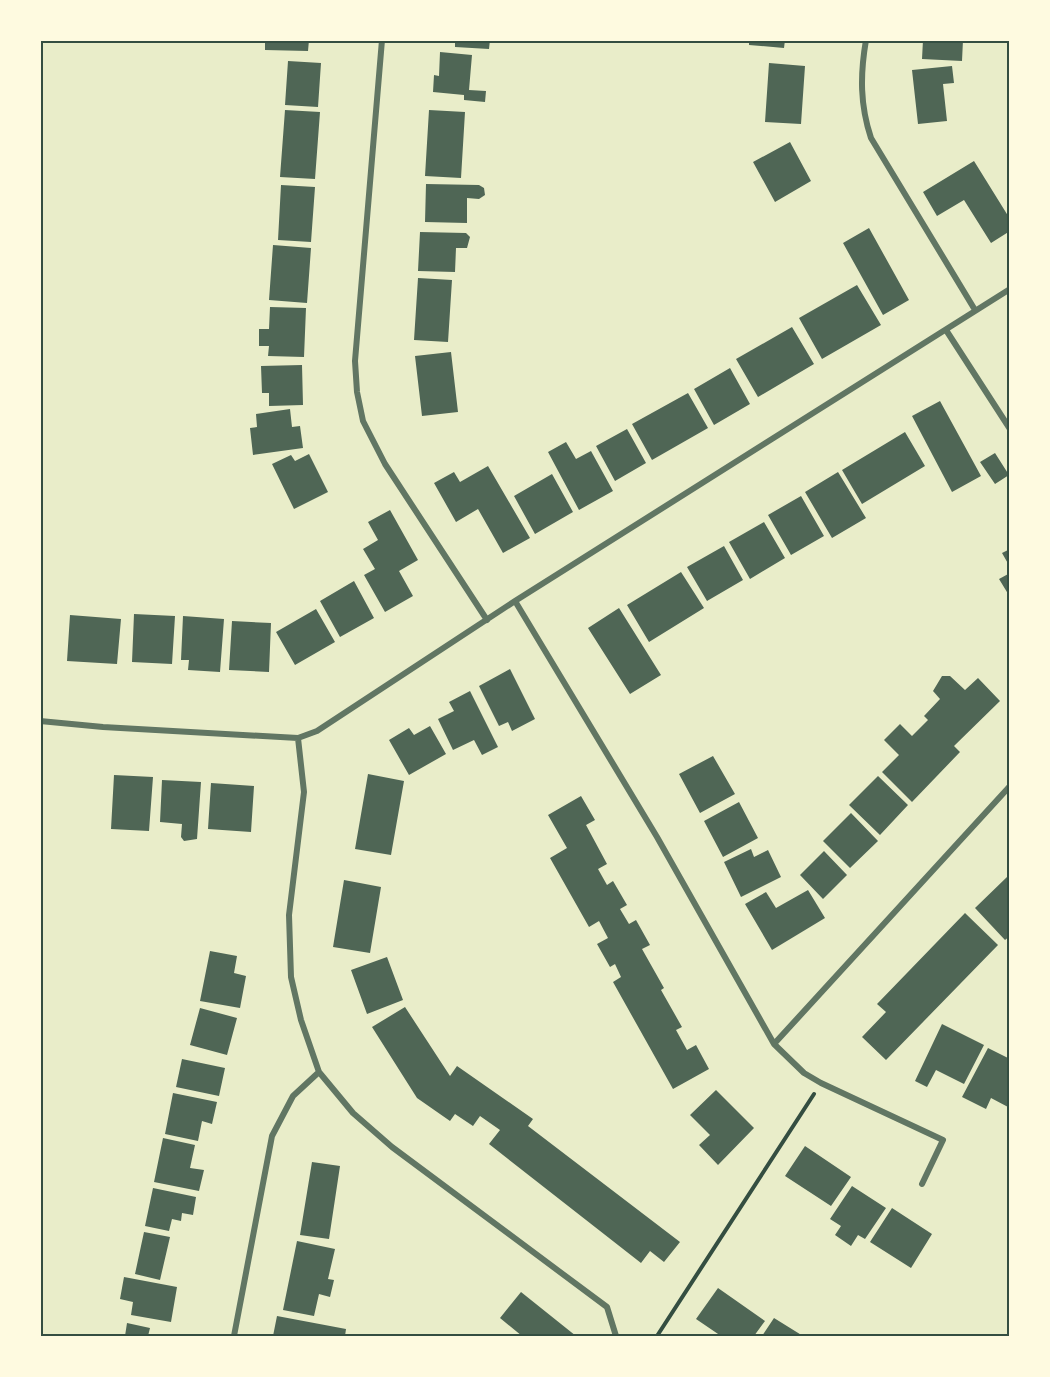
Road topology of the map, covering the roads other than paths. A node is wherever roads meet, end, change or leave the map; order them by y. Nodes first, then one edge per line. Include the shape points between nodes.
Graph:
1 (382, 40) edge
2 (866, 40) edge
3 (1010, 289) edge
4 (975, 310) junction
5 (946, 330) junction
6 (1010, 429) edge
7 (515, 601) junction
8 (487, 620) junction
9 (40, 721) edge
10 (298, 738) junction
11 (1010, 786) edge
12 (774, 1044) junction
13 (319, 1071) junction
14 (922, 1184) dead end
15 (234, 1336) edge
16 (616, 1336) edge

1 - 8 street via 355,362 357,392 363,421 386,464
2 - 4 street via 861,93 871,138
3 - 4 street
4 - 5 street
5 - 6 street
5 - 7 street
7 - 8 street
7 - 12 street via 657,837
8 - 10 street via 317,731
9 - 10 street
10 - 13 street via 304,792 289,915 291,977
11 - 12 street
12 - 14 street via 804,1073 821,1083 944,1140
13 - 15 street via 293,1096 272,1136
13 - 16 street via 353,1113 392,1147 607,1307

